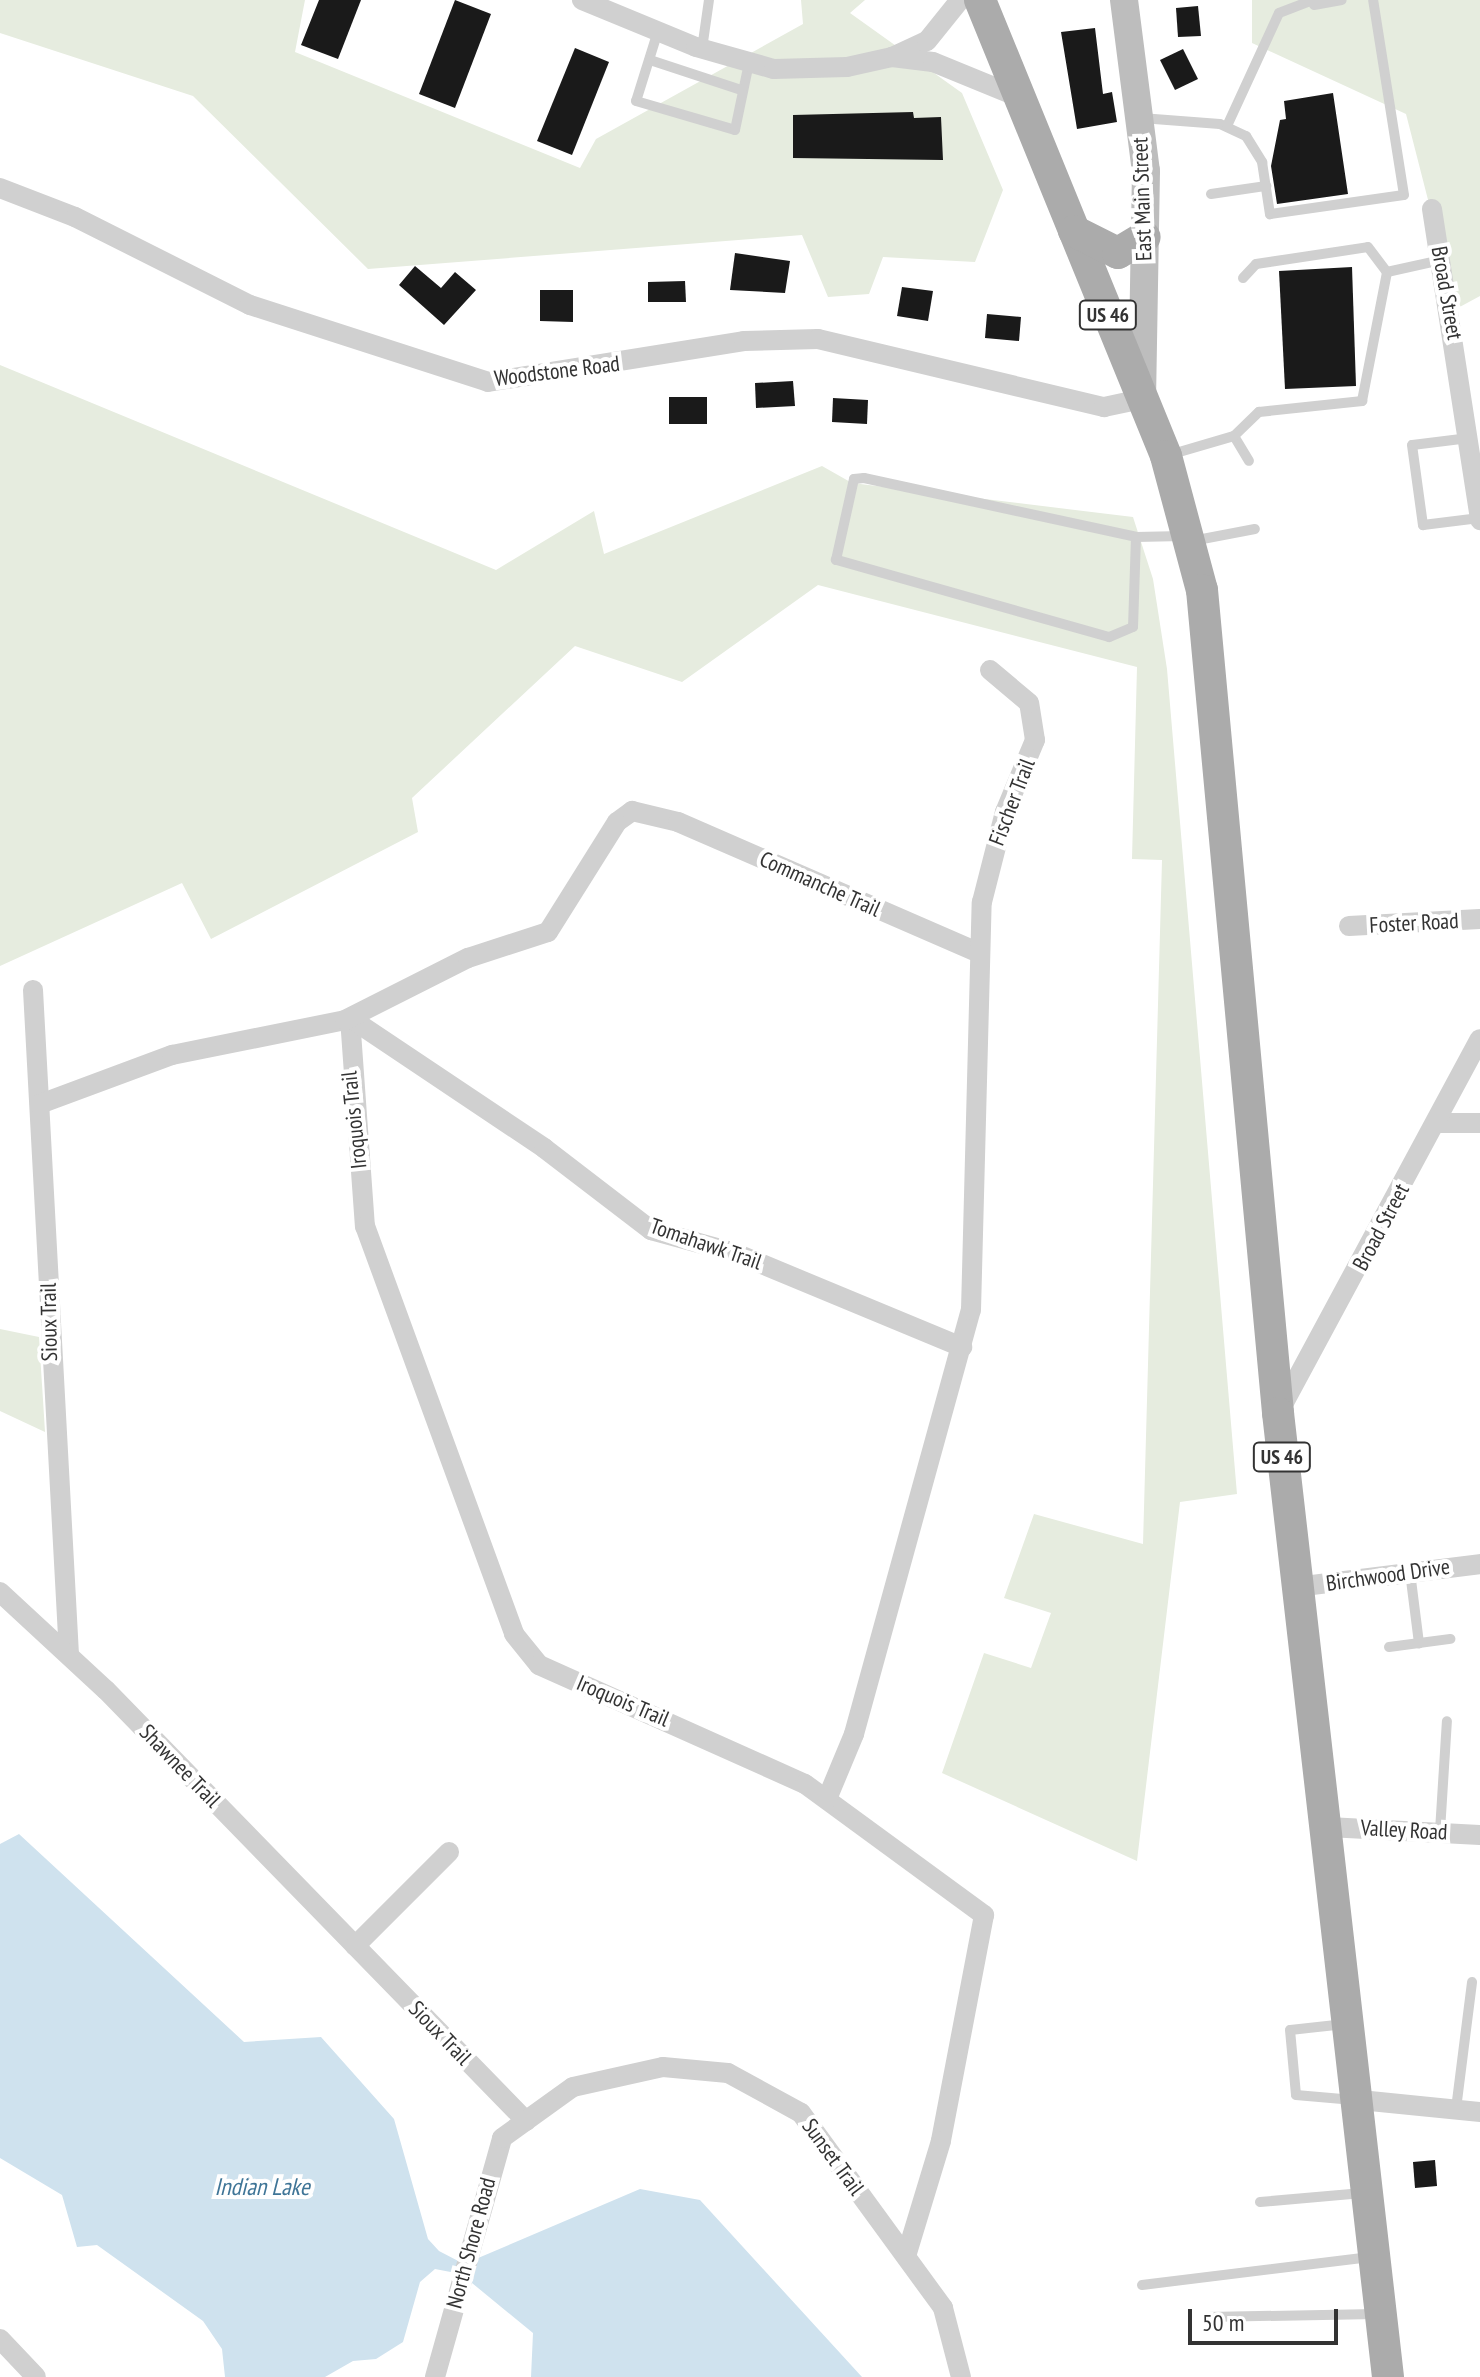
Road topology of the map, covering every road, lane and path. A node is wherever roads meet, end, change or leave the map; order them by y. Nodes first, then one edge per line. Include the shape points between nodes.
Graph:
1 (582, 0) edge
2 (709, 0) edge
3 (960, 0) edge
4 (980, 0) edge
5 (1124, 0) edge
6 (1342, 0) edge
7 (1373, 0) edge
8 (1314, 2) edge
9 (658, 31) junction
10 (702, 49) junction
11 (892, 57) junction
12 (650, 60) junction
13 (749, 63) junction
14 (741, 90) junction
15 (1021, 98) junction
16 (1139, 118) junction
17 (1227, 126) junction
18 (1266, 186) junction
19 (0, 188) edge
20 (1211, 194) dead end
21 (1432, 209) dead end
22 (1074, 231) junction
23 (1145, 237) junction
24 (1441, 260) junction
25 (1387, 272) junction
26 (1243, 278) dead end
27 (1142, 399) junction
28 (1234, 436) junction
29 (1474, 448) edge
30 (1166, 456) junction
31 (1249, 461) dead end
32 (1480, 519) edge
33 (1255, 529) dead end
34 (1136, 537) junction
35 (1189, 538) junction
36 (990, 670) dead end
37 (1480, 919) edge
38 (1349, 926) dead end
39 (979, 953) junction
40 (33, 990) dead end
41 (350, 1018) junction
42 (1480, 1039) edge
43 (40, 1104) junction
44 (1437, 1123) junction
45 (1480, 1123) edge
46 (962, 1347) junction
47 (1278, 1413) junction
48 (1480, 1564) edge
49 (1410, 1572) junction
50 (1296, 1587) junction
51 (0, 1592) edge
52 (1450, 1639) dead end
53 (1419, 1643) junction
54 (1389, 1647) dead end
55 (69, 1654) junction
56 (1447, 1721) dead end
57 (827, 1799) junction
58 (1328, 1827) junction
59 (1440, 1831) junction
60 (1480, 1835) edge
61 (449, 1852) dead end
62 (355, 1946) junction
63 (1472, 1982) dead end
64 (1351, 2023) junction
65 (1360, 2100) junction
66 (1456, 2109) junction
67 (1480, 2112) edge
68 (526, 2121) junction
69 (1369, 2192) junction
70 (1260, 2202) dead end
71 (906, 2256) junction
72 (1376, 2257) junction
73 (1142, 2285) dead end
74 (1382, 2313) junction
75 (1207, 2317) dead end
76 (0, 2339) edge
77 (36, 2377) edge
78 (435, 2377) edge
79 (961, 2377) edge
80 (1388, 2377) edge

1 - 9 street
2 - 10 lane
3 - 11 street via 927,41
4 - 15 main road, US 46
5 - 16 street, East Main Street
6 - 8 lane
7 - 18 lane via 1404,195 1270,214
8 - 17 lane via 1279,13
9 - 10 street
9 - 12 lane
10 - 13 street
11 - 13 street via 847,67
11 - 15 street via 933,62
12 - 14 lane
12 - 14 lane via 636,101 735,130
13 - 14 lane
15 - 22 main road, US 46
16 - 17 lane
16 - 23 street, East Main Street
17 - 18 lane via 1253,142
18 - 20 lane
19 - 27 street, Woodstone Road via 250,305 488,382 744,341 818,339 1104,407
21 - 24 street, Broad Street
22 - 23 main road via 1118,253
22 - 27 main road, US 46
23 - 27 street, East Main Street
24 - 25 lane
24 - 29 street, Broad Street
25 - 26 lane via 1368,247 1256,264
25 - 28 lane via 1362,401 1259,412
27 - 30 main road, US 46
28 - 30 lane
28 - 31 lane
29 - 32 street, Broad Street
29 - 32 lane via 1412,445 1423,525
30 - 35 main road, US 46
33 - 35 lane
34 - 34 lane via 1133,627 1109,637 836,560 854,479 864,478
34 - 35 lane
35 - 47 main road, US 46 via 1217,701
36 - 39 street, Fischer Trail via 1029,703 1035,740 991,856
37 - 38 street, Foster Road
39 - 41 street, Commanche Trail via 641,810 617,822 548,932 468,958
39 - 46 street via 971,1310
40 - 43 street, Sioux Trail
41 - 43 street via 172,1055
41 - 46 street, Tomahawk Trail via 544,1148 651,1230 735,1253
41 - 57 street, Iroquois Trail via 365,1226 514,1634 539,1665
42 - 44 street, Broad Street
43 - 55 street, Sioux Trail
44 - 45 street
44 - 47 street, Broad Street
46 - 57 street via 854,1734
47 - 50 main road, US 46
48 - 49 street, Birchwood Drive
49 - 50 street, Birchwood Drive
49 - 53 lane
50 - 58 main road, US 46
51 - 55 street, Shawnee Trail
52 - 53 lane
53 - 54 lane
55 - 62 street, Shawnee Trail
56 - 59 lane
57 - 71 street, Iroquois Trail via 959,1893 988,1926 941,2141
58 - 59 street, Valley Road
58 - 64 main road, US 46
59 - 60 street, Valley Road
61 - 62 street
62 - 68 street, Sioux Trail
63 - 66 lane
64 - 65 main road, US 46
64 - 65 lane via 1290,2030 1296,2095
65 - 66 street
65 - 69 main road, US 46
66 - 67 street
68 - 71 street, Sunset Trail via 573,2087 626,2070 700,2068 755,2082 801,2113
68 - 78 street, North Shore Road via 502,2138
69 - 70 lane
69 - 72 main road, US 46
71 - 79 street, Sunset Trail via 947,2316
72 - 73 lane
72 - 74 main road, US 46
74 - 75 lane
74 - 80 main road, US 46
76 - 77 street

